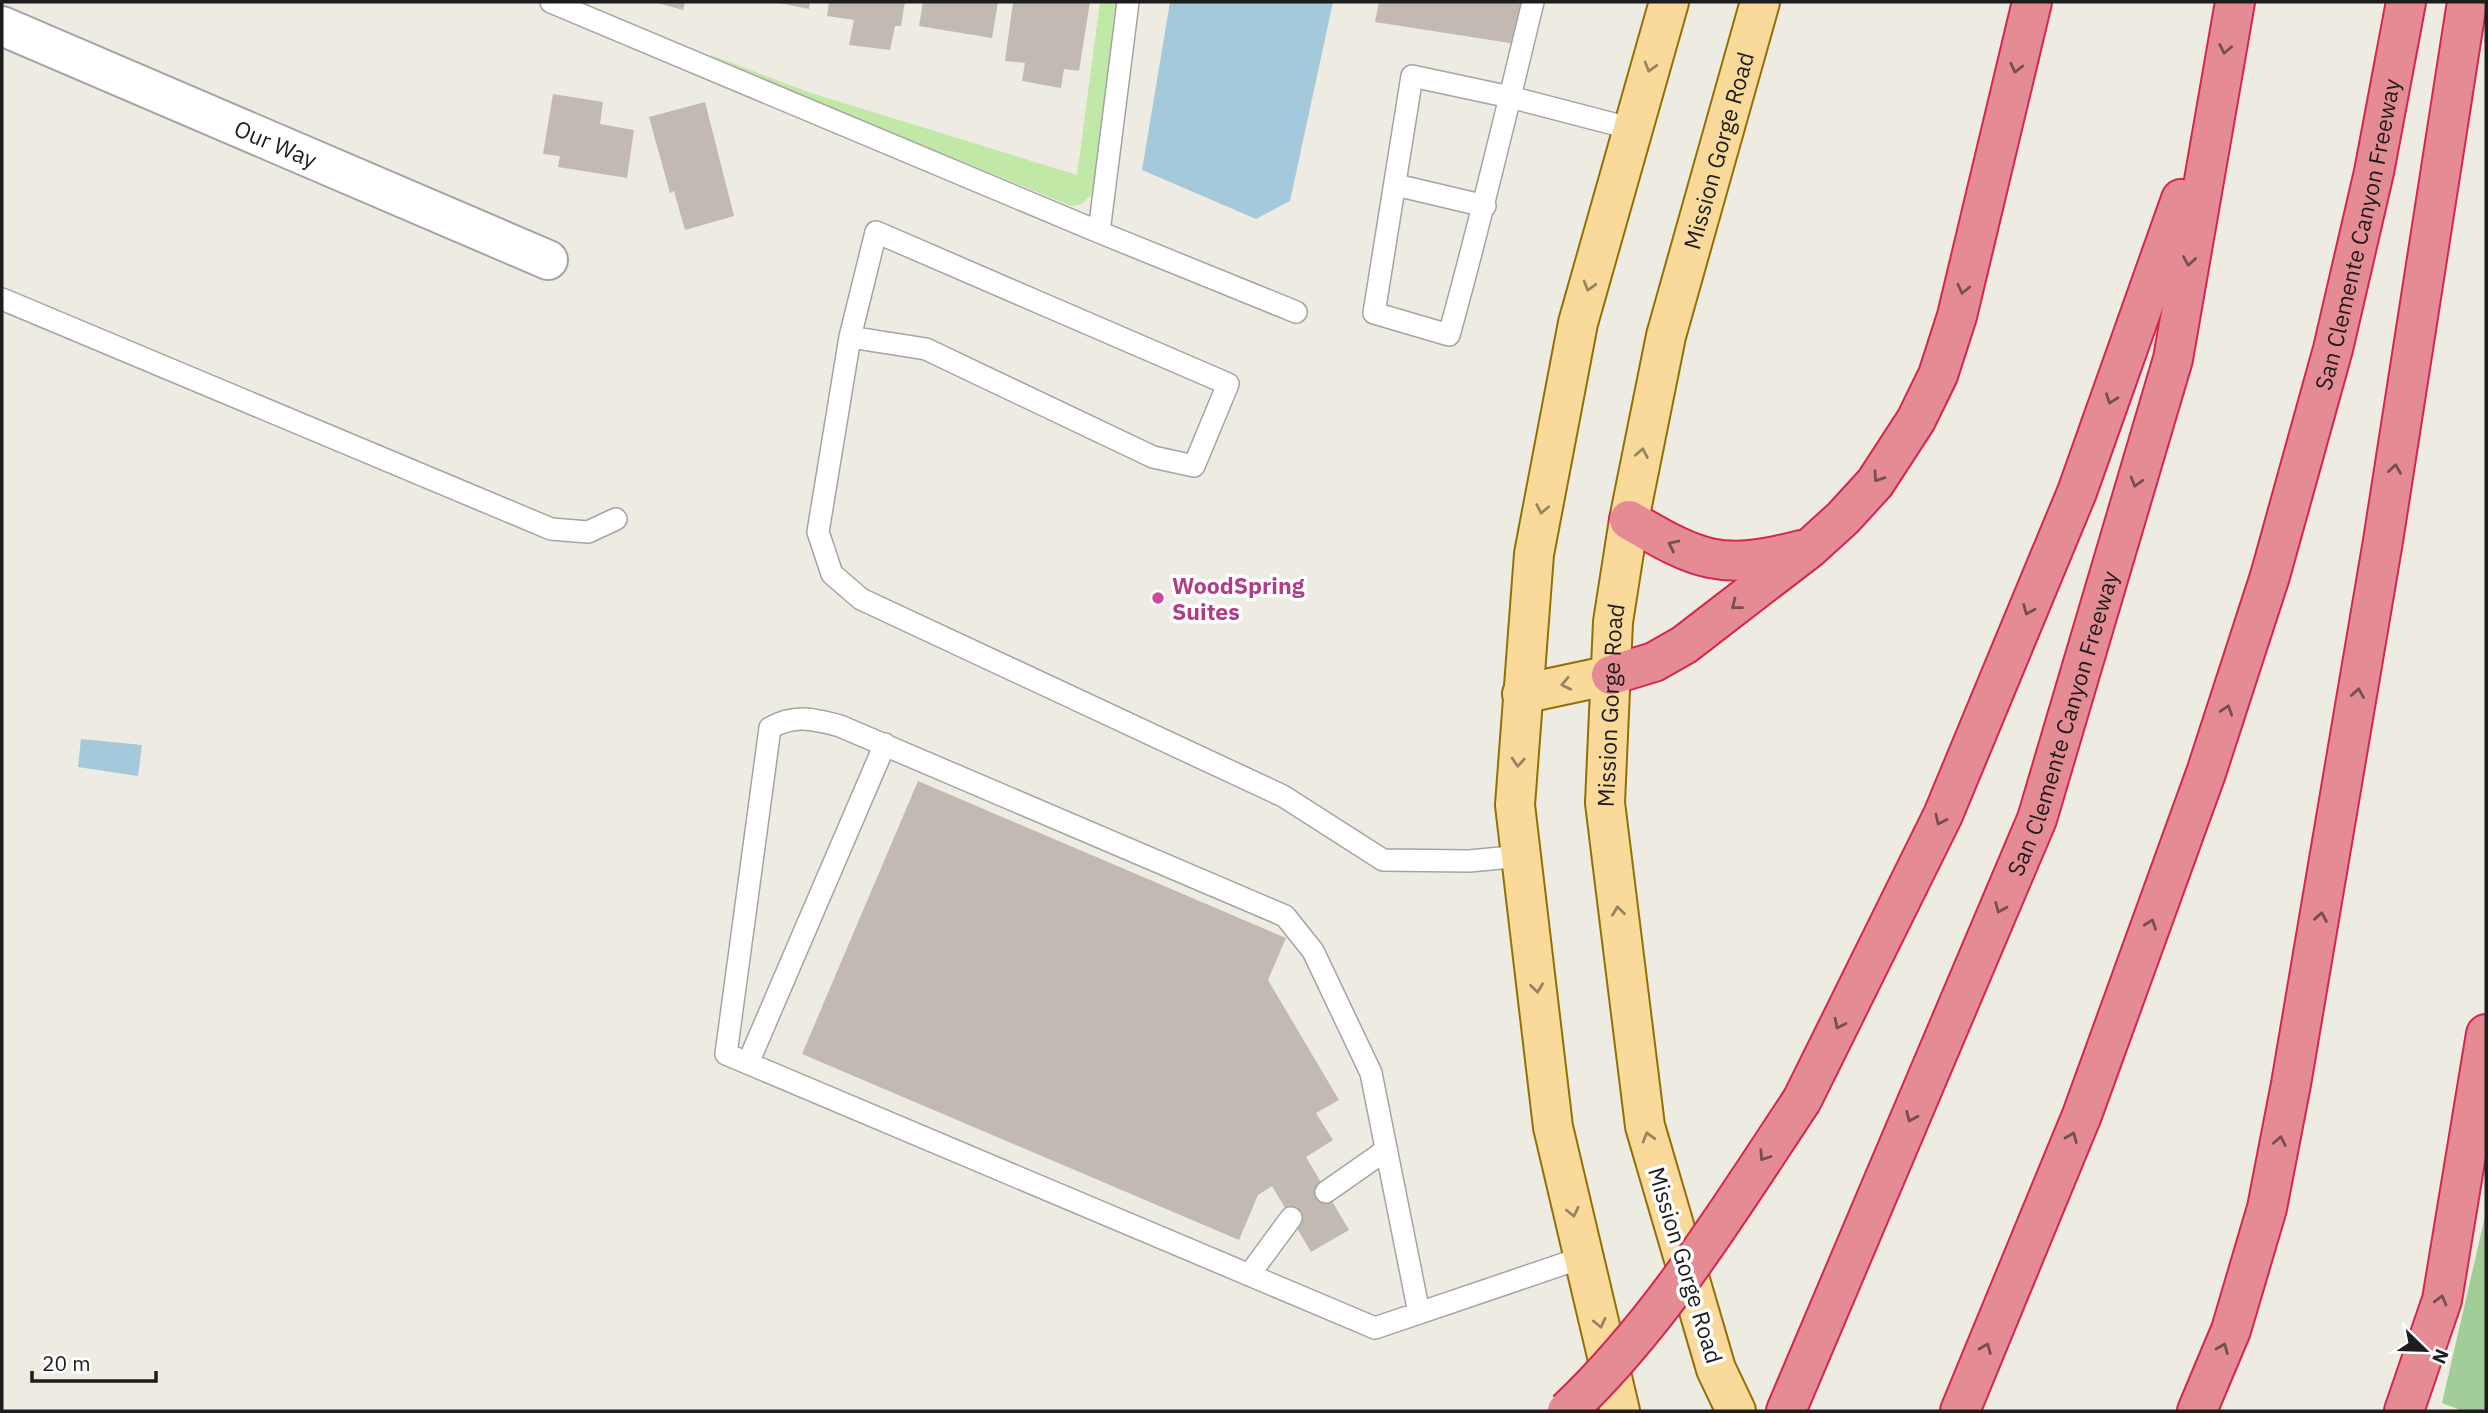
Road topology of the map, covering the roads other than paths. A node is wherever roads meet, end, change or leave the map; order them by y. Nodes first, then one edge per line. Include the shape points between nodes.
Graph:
1 (551, 2) edge
2 (1128, 2) edge
3 (1533, 2) edge
4 (1669, 2) edge
5 (1760, 2) edge
6 (2032, 2) edge
7 (2235, 2) edge
8 (2406, 2) edge
9 (2467, 2) edge
10 (2, 26) edge
11 (1510, 97) junction
12 (2216, 97) junction
13 (1633, 129) junction
14 (1396, 185) junction
15 (1485, 206) junction
16 (1099, 232) junction
17 (548, 260) dead end
18 (2, 299) edge
19 (1296, 312) dead end
20 (850, 337) junction
21 (616, 519) dead end
22 (1629, 520) junction
23 (1810, 548) junction
24 (1611, 675) junction
25 (1522, 694) junction
26 (884, 744) junction
27 (1522, 856) junction
28 (2486, 1034) edge
29 (748, 1063) junction
30 (1386, 1150) junction
31 (1326, 1192) dead end
32 (1291, 1218) dead end
33 (1584, 1257) junction
34 (1249, 1275) junction
35 (1419, 1313) junction
36 (1793, 1395) edge
37 (1567, 1411) edge
38 (1620, 1411) edge
39 (1736, 1411) edge
40 (1961, 1411) edge
41 (2197, 1411) edge
42 (2404, 1411) edge

1 - 16 lane
2 - 16 lane
3 - 11 lane
4 -> 13 main road
22 -> 5 main road, Mission Gorge Road via 1666,336
6 -> 23 highway via 1957,316 1938,375 1916,420 1875,483
7 -> 12 highway, San Clemente Canyon Freeway
40 -> 8 highway, San Clemente Canyon Freeway via 2081,1115 2207,773 2270,576 2333,349 2374,172
41 -> 9 highway via 2231,1330 2267,1208 2287,1109 2379,568
10 - 17 street, Our Way
11 - 13 lane
11 - 14 lane via 1412,76
11 - 15 lane
12 -> 36 highway, San Clemente Canyon Freeway via 2173,359 2037,819
12 -> 37 highway, bridge via 2072,504 1942,816 1802,1100 1688,1269 1610,1370
13 -> 25 main road via 1578,323 1534,554
14 - 15 lane
14 - 15 lane via 1374,313 1449,335
16 - 19 lane
18 - 21 lane via 551,529 588,532
20 - 20 lane via 876,232 1228,384 1194,466 1153,457 926,349
20 - 27 lane via 818,531 832,573 860,599 1283,796 1383,860
23 -> 22 highway via 1745,561 1712,561 1671,545
22 - 24 main road, Mission Gorge Road via 1617,587
23 -> 24 highway via 1684,645 1654,662
24 -> 25 main road
39 -> 24 main road, Mission Gorge Road via 1716,1369 1645,1126 1605,803
25 -> 27 main road via 1516,806
26 - 29 lane
26 - 29 lane via 809,718 787,718 770,728 726,1054
26 - 30 lane via 1285,916 1313,951 1370,1073
27 -> 33 main road via 1553,1127
42 -> 28 highway via 2442,1300
29 - 34 lane
30 - 31 lane
30 - 35 lane
32 - 34 lane
33 - 35 lane
33 -> 38 main road
34 - 35 lane via 1375,1328

